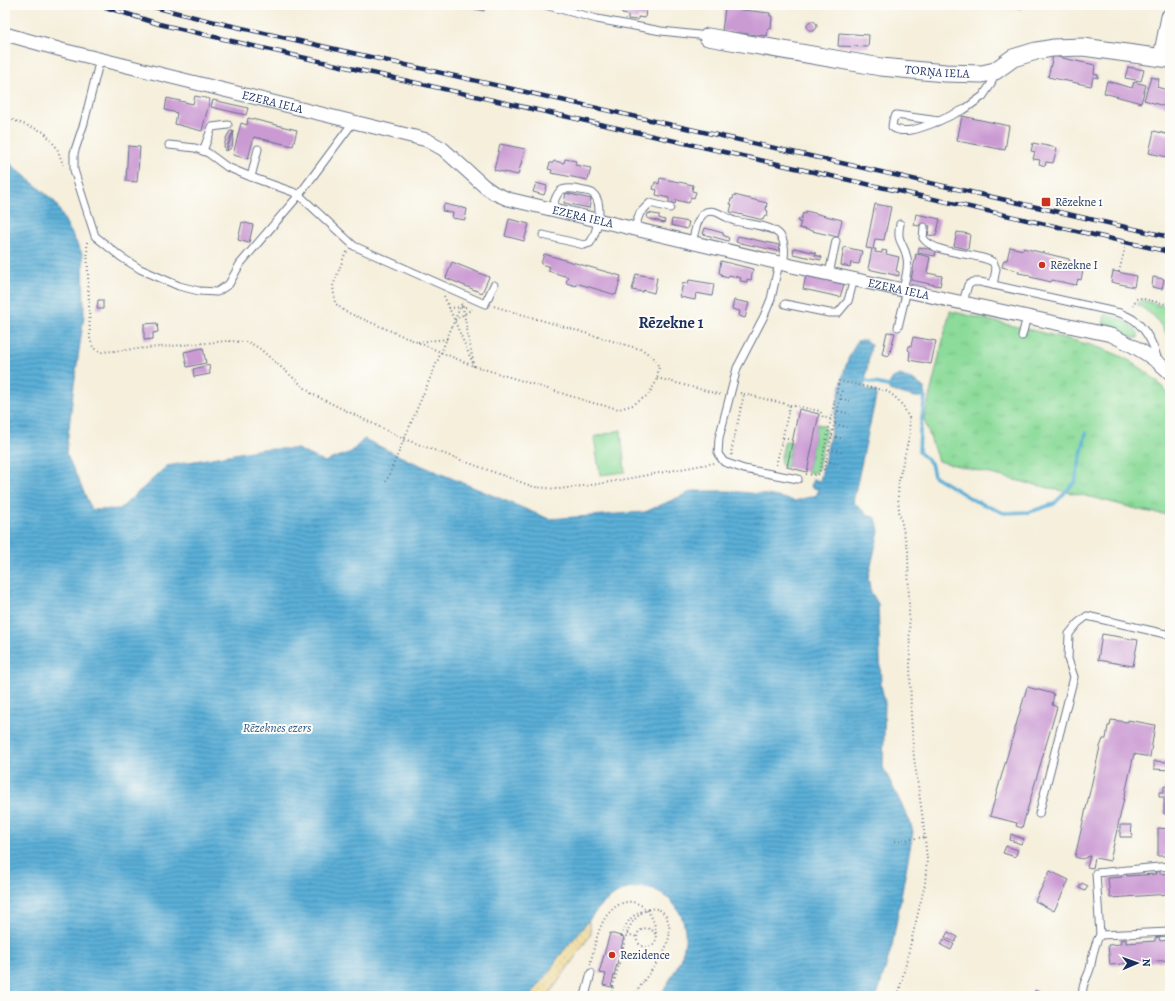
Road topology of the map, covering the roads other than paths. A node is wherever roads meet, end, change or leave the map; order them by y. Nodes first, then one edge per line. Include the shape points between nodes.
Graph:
1 (545, 5) edge
2 (1170, 17) edge
3 (5, 34) edge
4 (708, 36) joint
5 (1166, 58) edge
6 (100, 59) junction
7 (995, 71) junction
8 (354, 121) junction
9 (939, 121) junction
10 (228, 125) dead end
11 (169, 145) dead end
12 (258, 149) dead end
13 (203, 151) junction
14 (251, 177) junction
15 (299, 195) junction
16 (670, 208) dead end
17 (552, 209) junction
18 (598, 220) junction
19 (900, 224) dead end
20 (924, 227) dead end
21 (634, 229) junction
22 (543, 235) dead end
23 (836, 240) dead end
24 (692, 242) junction
25 (781, 263) junction
26 (829, 274) junction
27 (854, 279) junction
28 (993, 284) junction
29 (494, 285) dead end
30 (905, 290) junction
31 (963, 302) junction
32 (785, 304) dead end
33 (1027, 316) junction
34 (898, 327) dead end
35 (1022, 336) dead end
36 (1158, 362) junction
37 (1170, 373) edge
38 (798, 479) dead end
39 (1170, 635) edge
40 (1039, 814) dead end
41 (1170, 866) edge
42 (1170, 932) edge
43 (1100, 935) junction
44 (591, 972) road end
45 (585, 996) edge
46 (1083, 996) edge

1 - 4 lane via 603,20 661,31
2 - 5 street, TORŅA IELA
3 - 6 street, EZERA IELA
4 - 7 street, TORŅA IELA via 882,67 945,73 982,74
5 - 7 street, TORŅA IELA via 1083,48 1053,48 1013,58
6 - 8 street, EZERA IELA
6 - 15 lane via 74,153 74,170 96,236 121,257 140,269 179,286 199,292 217,292 230,284 240,264
7 - 9 lane via 991,84 983,96 965,109
8 - 15 lane
8 - 17 street, EZERA IELA via 427,140 443,150 494,193 508,199
9 - 9 lane via 896,115 892,127 897,130 916,130
10 - 13 lane via 212,127
11 - 13 lane
12 - 14 lane
13 - 14 lane via 227,167
14 - 15 lane
15 - 29 lane via 354,246 485,304
16 - 21 lane via 650,204 640,213
17 - 18 street, EZERA IELA
17 - 18 lane via 555,197 563,189 591,192 599,207
18 - 21 street, EZERA IELA
18 - 22 lane via 593,238 590,243 584,245
19 - 30 lane via 898,234 907,258
20 - 28 lane via 923,238 930,245 993,262 996,269
21 - 24 street, EZERA IELA
23 - 26 lane
24 - 25 street, EZERA IELA
24 - 25 lane via 702,216 713,211 733,220 773,230 780,235 784,257
25 - 26 street, EZERA IELA
25 - 38 lane via 764,316 737,368 718,454 724,462 744,469
26 - 27 street, EZERA IELA
27 - 30 street, EZERA IELA
27 - 32 lane via 848,301 838,313
28 - 31 lane via 973,282 968,285
28 - 36 lane via 1120,312 1134,320 1145,333 1155,347
30 - 31 street, EZERA IELA
30 - 34 lane
31 - 33 street, EZERA IELA
33 - 35 lane
33 - 36 street, EZERA IELA via 1111,335 1136,346
36 - 37 street, EZERA IELA
39 - 40 lane via 1087,616 1069,634 1068,659 1074,677
41 - 43 lane via 1096,873
42 - 43 lane
43 - 46 lane via 1085,979
44 - 45 lane

